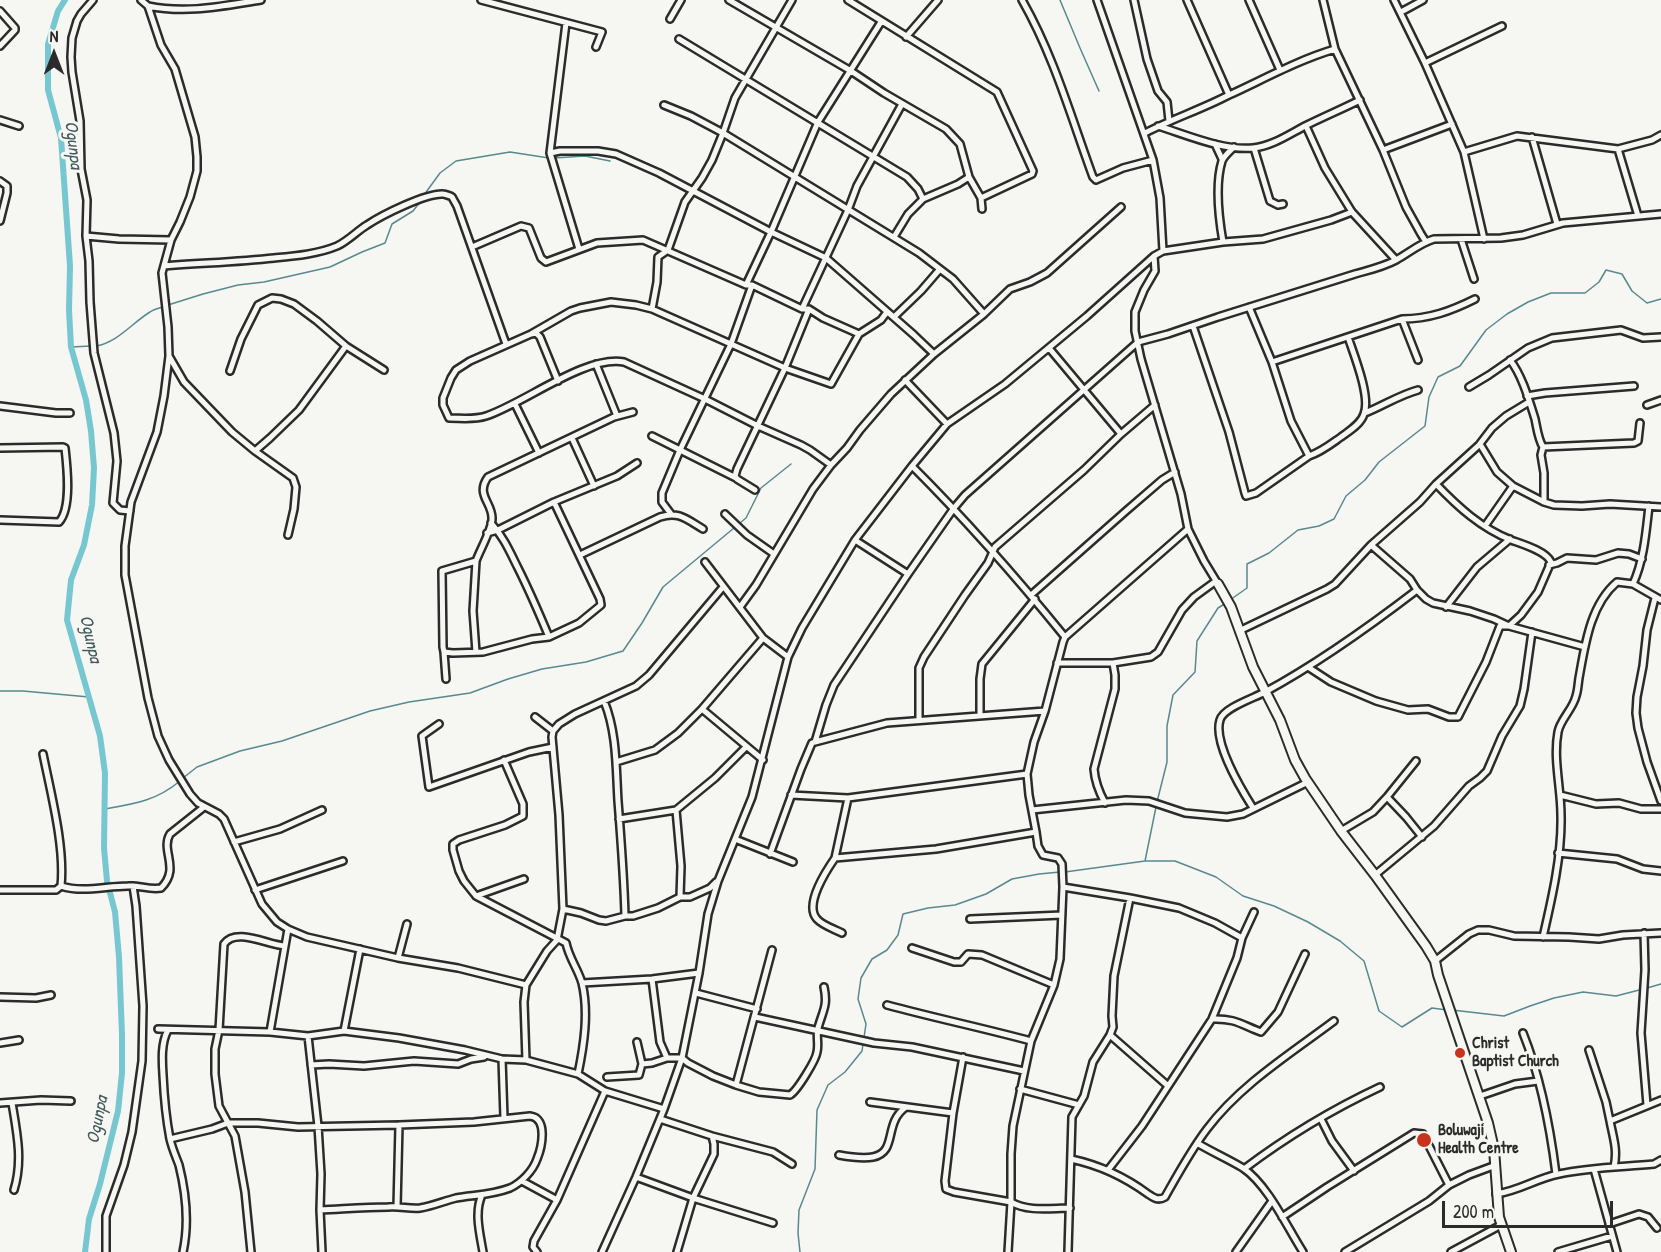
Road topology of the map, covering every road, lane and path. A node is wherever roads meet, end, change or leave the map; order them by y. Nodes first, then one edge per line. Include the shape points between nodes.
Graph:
1 (93, 0) edge
2 (141, 0) edge
3 (261, 0) edge
4 (481, 0) edge
5 (681, 0) edge
6 (729, 0) edge
7 (792, 0) edge
8 (848, 0) edge
9 (938, 0) edge
10 (1022, 0) edge
11 (1134, 0) edge
12 (1187, 0) edge
13 (1249, 0) edge
14 (1323, 0) edge
15 (1394, 0) edge
16 (1423, 0) edge
17 (1098, 1) edge
18 (148, 6) junction
19 (0, 11) edge
20 (1401, 12) junction
21 (670, 19) dead end
22 (881, 22) junction
23 (566, 23) junction
24 (1502, 26) dead end
25 (776, 27) junction
26 (906, 37) junction
27 (679, 39) dead end
28 (0, 46) edge
29 (596, 47) dead end
30 (1335, 49) junction
31 (1425, 63) junction
32 (1280, 70) junction
33 (851, 71) junction
34 (747, 79) junction
35 (1229, 95) junction
36 (1360, 100) junction
37 (902, 104) junction
38 (664, 105) dead end
39 (0, 120) edge
40 (1169, 121) junction
41 (818, 122) junction
42 (1452, 124) junction
43 (19, 126) dead end
44 (1158, 126) junction
45 (1306, 126) junction
46 (723, 133) junction
47 (1145, 133) junction
48 (1661, 135) edge
49 (1532, 137) junction
50 (1215, 144) junction
51 (1234, 147) junction
52 (1254, 148) junction
53 (1618, 149) junction
54 (1383, 150) junction
55 (1464, 152) junction
56 (550, 153) junction
57 (874, 156) junction
58 (1153, 159) junction
59 (1222, 159) junction
60 (969, 177) junction
61 (795, 178) junction
62 (0, 181) edge
63 (692, 191) junction
64 (981, 198) junction
65 (923, 199) junction
66 (1283, 204) dead end
67 (1120, 207) dead end
68 (982, 209) dead end
69 (848, 210) junction
70 (1352, 212) junction
71 (1661, 214) edge
72 (1638, 216) junction
73 (0, 221) edge
74 (1557, 224) junction
75 (771, 232) junction
76 (86, 236) junction
77 (894, 237) junction
78 (1461, 239) junction
79 (1484, 239) junction
80 (171, 240) junction
81 (1223, 242) junction
82 (1426, 242) junction
83 (472, 248) junction
84 (579, 249) junction
85 (668, 250) junction
86 (1163, 251) junction
87 (1154, 256) junction
88 (826, 258) junction
89 (1396, 260) junction
90 (164, 266) junction
91 (940, 269) junction
92 (1474, 279) dead end
93 (749, 285) junction
94 (1475, 299) dead end
95 (1249, 307) junction
96 (652, 309) junction
97 (806, 309) junction
98 (888, 312) junction
99 (984, 314) junction
100 (894, 317) junction
101 (1402, 319) junction
102 (1193, 326) junction
103 (531, 334) junction
104 (859, 334) junction
105 (1661, 336) edge
106 (1348, 337) junction
107 (1138, 342) junction
108 (506, 344) junction
109 (731, 344) junction
110 (346, 346) junction
111 (1049, 348) junction
112 (934, 354) junction
113 (169, 356) junction
114 (1418, 360) dead end
115 (1510, 360) junction
116 (1272, 362) junction
117 (596, 364) junction
118 (785, 368) junction
119 (384, 370) dead end
120 (230, 371) dead end
121 (905, 380) junction
122 (558, 381) junction
123 (1634, 386) dead end
124 (1469, 387) dead end
125 (1418, 390) dead end
126 (1084, 391) junction
127 (705, 399) junction
128 (1528, 399) junction
129 (1661, 400) edge
130 (515, 404) junction
131 (1155, 405) junction
132 (1647, 405) dead end
133 (0, 406) edge
134 (633, 412) dead end
135 (1365, 413) junction
136 (70, 414) dead end
137 (617, 416) junction
138 (1640, 423) dead end
139 (947, 424) junction
140 (758, 426) junction
141 (1121, 434) junction
142 (652, 436) dead end
143 (572, 438) junction
144 (1480, 444) junction
145 (1544, 447) junction
146 (0, 448) edge
147 (680, 450) junction
148 (255, 451) junction
149 (539, 453) junction
150 (1309, 456) junction
151 (637, 463) dead end
152 (831, 465) junction
153 (912, 466) junction
154 (1175, 472) junction
155 (737, 479) junction
156 (1437, 484) junction
157 (594, 486) junction
158 (1513, 486) junction
159 (755, 490) dead end
160 (1661, 498) edge
161 (554, 502) junction
162 (1544, 502) junction
163 (1655, 506) edge
164 (954, 508) junction
165 (130, 511) junction
166 (671, 514) junction
167 (725, 514) dead end
168 (0, 520) edge
169 (491, 523) junction
170 (1485, 526) junction
171 (703, 529) dead end
172 (1188, 529) junction
173 (498, 530) junction
174 (487, 533) junction
175 (288, 535) dead end
176 (1510, 539) junction
177 (855, 540) junction
178 (1371, 545) junction
179 (992, 553) junction
180 (774, 554) junction
181 (580, 555) junction
182 (1642, 559) junction
183 (476, 561) junction
184 (705, 562) dead end
185 (1549, 565) junction
186 (908, 574) junction
187 (1217, 582) junction
188 (1633, 584) junction
189 (723, 587) junction
190 (1417, 590) junction
191 (1033, 597) junction
192 (1658, 599) edge
193 (740, 607) junction
194 (1446, 607) junction
195 (1509, 626) junction
196 (1239, 631) junction
197 (1532, 632) junction
198 (549, 637) junction
199 (763, 638) junction
200 (1065, 638) junction
201 (1585, 647) junction
202 (444, 652) junction
203 (476, 652) junction
204 (788, 657) junction
205 (1057, 663) junction
206 (1113, 663) junction
207 (1308, 667) junction
208 (446, 679) dead end
209 (1266, 692) junction
210 (604, 702) junction
211 (702, 709) junction
212 (1045, 711) junction
213 (980, 716) junction
214 (535, 717) dead end
215 (919, 720) junction
216 (439, 724) dead end
217 (553, 731) junction
218 (815, 742) junction
219 (553, 747) junction
220 (746, 747) junction
221 (43, 754) dead end
222 (504, 760) junction
223 (763, 760) junction
224 (1416, 761) dead end
225 (616, 762) junction
226 (1027, 774) junction
227 (1308, 782) junction
228 (791, 795) junction
229 (1560, 795) junction
230 (1387, 797) junction
231 (848, 798) junction
232 (1661, 801) edge
233 (1105, 803) junction
234 (204, 807) junction
235 (1253, 808) junction
236 (1661, 809) edge
237 (322, 810) dead end
238 (676, 810) junction
239 (1032, 810) junction
240 (619, 819) junction
241 (1341, 831) junction
242 (1036, 832) junction
243 (1422, 837) junction
244 (735, 839) junction
245 (234, 842) junction
246 (1558, 853) junction
247 (770, 854) junction
248 (835, 858) junction
249 (343, 861) dead end
250 (793, 862) dead end
251 (1661, 871) edge
252 (1375, 875) junction
253 (524, 879) dead end
254 (718, 881) junction
255 (1063, 884) junction
256 (62, 886) junction
257 (130, 886) junction
258 (0, 890) edge
259 (255, 890) junction
260 (476, 896) junction
261 (680, 897) junction
262 (1130, 898) junction
263 (563, 909) junction
264 (1254, 912) dead end
265 (1062, 915) junction
266 (625, 916) junction
267 (970, 919) dead end
268 (407, 924) dead end
269 (288, 929) junction
270 (842, 933) dead end
271 (1644, 933) junction
272 (1661, 933) edge
273 (1543, 937) junction
274 (1242, 938) junction
275 (557, 940) junction
276 (285, 946) junction
277 (912, 948) dead end
278 (360, 950) junction
279 (772, 950) dead end
280 (1305, 954) dead end
281 (398, 958) junction
282 (1435, 961) junction
283 (699, 973) junction
284 (652, 979) junction
285 (582, 983) junction
286 (526, 985) junction
287 (1054, 985) junction
288 (824, 987) dead end
289 (696, 993) junction
290 (51, 995) dead end
291 (0, 997) edge
292 (887, 1005) dead end
293 (757, 1009) junction
294 (755, 1017) junction
295 (1212, 1019) junction
296 (1334, 1021) dead end
297 (158, 1029) dead end
298 (168, 1030) junction
299 (219, 1030) junction
300 (344, 1031) junction
301 (817, 1031) junction
302 (270, 1032) junction
303 (1523, 1032) dead end
304 (1110, 1035) junction
305 (308, 1036) junction
306 (20, 1040) dead end
307 (1031, 1041) junction
308 (637, 1042) dead end
309 (0, 1043) edge
310 (1589, 1050) dead end
311 (488, 1056) junction
312 (963, 1057) junction
313 (667, 1058) junction
314 (682, 1058) junction
315 (502, 1059) junction
316 (526, 1060) junction
317 (642, 1064) junction
318 (310, 1065) junction
319 (1024, 1071) junction
320 (578, 1074) junction
321 (607, 1077) dead end
322 (1538, 1081) junction
323 (736, 1085) junction
324 (1167, 1085) junction
325 (1380, 1087) dead end
326 (1020, 1089) junction
327 (605, 1091) junction
328 (1480, 1096) junction
329 (1661, 1100) edge
330 (71, 1101) dead end
331 (870, 1102) dead end
332 (0, 1103) edge
333 (12, 1103) junction
334 (1079, 1105) junction
335 (1647, 1105) junction
336 (906, 1107) junction
337 (664, 1109) junction
338 (953, 1113) junction
339 (504, 1118) junction
340 (660, 1119) junction
341 (1321, 1119) junction
342 (1610, 1121) junction
343 (228, 1123) junction
344 (399, 1125) junction
345 (318, 1126) junction
346 (712, 1136) junction
347 (171, 1139) junction
348 (1197, 1143) junction
349 (839, 1155) dead end
350 (1071, 1159) junction
351 (1661, 1160) edge
352 (792, 1164) dead end
353 (1496, 1165) junction
354 (1614, 1167) junction
355 (1244, 1169) junction
356 (1594, 1169) junction
357 (1108, 1170) junction
358 (1354, 1172) junction
359 (1556, 1174) junction
360 (636, 1177) junction
361 (522, 1181) junction
362 (1449, 1185) junction
363 (14, 1191) dead end
364 (1496, 1194) junction
365 (482, 1195) junction
366 (693, 1198) junction
367 (557, 1200) junction
368 (1272, 1201) junction
369 (1011, 1202) junction
370 (397, 1206) junction
371 (1070, 1208) junction
372 (320, 1210) junction
373 (1282, 1217) junction
374 (773, 1223) dead end
375 (1609, 1224) junction
376 (1501, 1225) junction
377 (1657, 1228) dead end
378 (1612, 1236) junction
379 (106, 1252) edge
380 (183, 1252) edge
381 (250, 1252) edge
382 (322, 1252) edge
383 (483, 1252) edge
384 (537, 1252) edge
385 (602, 1252) edge
386 (677, 1252) edge
387 (1008, 1252) edge
388 (1069, 1252) edge
389 (1236, 1252) edge
390 (1303, 1252) edge
391 (1345, 1252) edge
392 (1451, 1252) edge
393 (1511, 1252) edge
394 (1558, 1252) edge
395 (1617, 1252) edge

1 - 76 street via 77,21 71,48 87,200
2 - 18 street
3 - 18 street via 202,9
4 - 23 street
5 - 21 street
6 - 25 street
7 - 25 street
8 - 22 street
9 - 26 street
10 - 58 street via 1043,41 1093,177 1096,180
11 - 40 street via 1147,59 1158,91 1167,102
12 - 35 street
13 - 32 street
14 - 30 street
15 - 20 street
16 - 20 street
17 - 47 street
18 - 80 street via 161,45 175,69 196,145 195,180
19 - 28 street via 15,30
20 - 31 street
22 - 26 street
22 - 33 street
23 - 29 street via 602,32
23 - 56 street
24 - 31 street
25 - 33 street
25 - 34 street
26 - 64 street via 993,89 1002,102 1033,171
27 - 34 street
30 - 32 street
30 - 36 street
31 - 42 street
32 - 35 street
33 - 37 street
33 - 41 street
34 - 41 street
34 - 46 street via 735,98
35 - 40 street
36 - 45 street
36 - 54 street
37 - 57 street
37 - 60 street via 955,137
38 - 46 street
39 - 43 street
40 - 44 street
41 - 57 street
41 - 61 street
42 - 54 street
42 - 55 street
44 - 47 street
44 - 50 street
45 - 52 street
45 - 70 street via 1325,168
46 - 61 street
46 - 63 street
47 - 58 street
48 - 53 street
49 - 53 street
49 - 55 street via 1517,136
49 - 74 street
50 - 51 street
50 - 59 street
51 - 52 street
51 - 59 street
52 - 66 street via 1270,201
53 - 72 street
54 - 82 street via 1406,207
55 - 79 street
56 - 63 street via 616,154
56 - 84 street
57 - 65 street via 907,177
57 - 69 street
58 - 86 street
59 - 81 street via 1219,187
60 - 64 street
60 - 65 street
61 - 69 street
61 - 75 street
62 - 73 street via 7,186 7,193
63 - 75 street
63 - 85 street
64 - 68 street
65 - 77 street
67 - 99 street via 1047,273 1010,289
69 - 77 street
69 - 88 street
70 - 81 street via 1263,239
70 - 89 street
71 - 72 street
72 - 74 street
74 - 79 street via 1523,235
75 - 88 street
75 - 93 street
76 - 80 street
76 - 165 street via 94,352 117,461 113,503 120,510
77 - 91 street
78 - 79 street
78 - 82 street
78 - 92 street
80 - 90 street
81 - 86 street
82 - 89 street
83 - 84 street via 526,226 546,262
83 - 90 street via 457,206 452,197 444,194 389,213 328,249 248,261
83 - 108 street
84 - 85 street via 597,243 643,240
85 - 93 street
85 - 96 street via 658,257
86 - 87 street
87 - 107 street via 1155,271 1135,312
87 - 111 street
88 - 97 street
88 - 98 street
89 - 95 street
90 - 113 street
91 - 99 street
91 - 100 street
93 - 97 street
93 - 109 street
94 - 101 street via 1450,311 1415,320
95 - 102 street
95 - 116 street
96 - 103 street via 611,302 594,305 571,311
96 - 109 street
97 - 104 street
97 - 118 street
98 - 100 street
98 - 104 street
99 - 112 street
100 - 112 street
101 - 106 street
101 - 114 street
102 - 107 street
102 - 150 street via 1246,496
103 - 108 street
103 - 122 street via 540,337
104 - 118 street via 831,384
105 - 115 street via 1643,338 1621,330 1552,338
106 - 116 street
106 - 135 street via 1364,392
107 - 126 street
107 - 131 street
108 - 130 street via 456,370 444,393 443,405 449,418 469,418 485,417
109 - 118 street
109 - 127 street
110 - 119 street
110 - 120 street via 294,304 272,298 258,306
110 - 148 street via 298,410
111 - 126 street
111 - 139 street
112 - 121 street
113 - 148 street via 184,381
113 - 165 street via 157,432
115 - 124 street
115 - 128 street
116 - 150 street via 1291,421
117 - 122 street
117 - 127 street via 624,362
117 - 137 street
118 - 140 street
121 - 139 street
121 - 152 street
122 - 130 street
123 - 128 street via 1545,393
125 - 135 street
126 - 141 street
126 - 164 street
127 - 140 street
127 - 147 street
128 - 144 street via 1492,428
128 - 145 street
129 - 132 street
130 - 149 street
131 - 141 street
131 - 154 street
133 - 136 street
134 - 137 street
135 - 150 street via 1349,431
137 - 143 street
138 - 145 street via 1638,441 1634,443
139 - 153 street
140 - 152 street via 810,450
140 - 155 street via 737,469
141 - 179 street via 999,542
142 - 147 street
143 - 149 street
143 - 157 street
144 - 156 street
144 - 158 street via 1497,472
145 - 162 street
146 - 168 street via 65,448 68,493 59,522
147 - 155 street
147 - 166 street via 662,493 662,502
148 - 175 street via 295,482
149 - 169 street via 495,472 484,482
151 - 157 street
152 - 180 street
153 - 164 street
153 - 177 street
154 - 172 street
154 - 191 street via 1135,503
155 - 159 street
156 - 170 street
156 - 178 street
157 - 161 street
158 - 162 street
158 - 170 street
160 - 163 street
161 - 173 street
161 - 181 street
162 - 163 street
163 - 182 street
164 - 179 street
164 - 186 street
165 - 234 street via 125,575 150,708 169,760 190,794
166 - 171 street
166 - 181 street
167 - 180 street
169 - 173 street
169 - 174 street
170 - 176 street
172 - 187 street
172 - 200 street
173 - 174 street
173 - 198 street
174 - 183 street
176 - 185 street via 1546,555
176 - 194 street via 1477,567
177 - 186 street
177 - 204 street
178 - 190 street
178 - 196 street via 1327,590
179 - 191 street
179 - 215 street via 919,668
180 - 193 street
181 - 198 street via 601,605 579,623
182 - 185 street via 1618,553 1596,560 1566,558
182 - 188 street
183 - 202 street via 442,571
183 - 203 street
184 - 189 street
185 - 195 street via 1538,592
186 - 218 street via 830,693
187 - 196 street
187 - 206 street via 1182,610 1158,652 1151,657
188 - 192 street
188 - 201 street via 1617,582 1611,587 1596,610
189 - 193 street
189 - 210 street via 656,668 636,686
190 - 194 street via 1426,599
190 - 207 street
191 - 200 street
191 - 213 street via 982,664
192 - 232 street via 1647,630 1636,713
193 - 199 street
194 - 195 street via 1494,618
195 - 197 street
195 - 207 street via 1500,626 1458,717 1428,709 1408,710 1376,700 1331,682
196 - 209 street
197 - 201 street
197 - 243 street via 1520,706 1487,771
198 - 203 street
199 - 204 street
199 - 211 street
200 - 205 street
201 - 229 street via 1576,697 1559,729
202 - 203 street
202 - 208 street
204 - 223 street
205 - 206 street
205 - 212 street
206 - 233 street via 1115,689 1094,769
207 - 209 street
209 - 227 street
209 - 235 street via 1228,710 1219,722 1220,741
210 - 217 street via 575,714
210 - 225 street
211 - 220 street
211 - 225 street via 655,750
212 - 213 street
212 - 226 street
213 - 215 street
214 - 217 street
215 - 218 street via 887,723
216 - 222 street via 422,736 429,787
217 - 219 street
218 - 228 street
219 - 222 street
219 - 263 street
220 - 223 street
220 - 238 street
221 - 256 street via 62,860
222 - 260 street via 523,804 523,816 459,840 452,847 459,871
223 - 244 street
224 - 230 street
225 - 240 street
226 - 231 street
226 - 239 street
227 - 235 street
227 - 241 street
228 - 231 street
228 - 247 street
229 - 236 street via 1596,804
229 - 246 street
230 - 241 street via 1373,812
230 - 243 street
231 - 248 street
233 - 235 street via 1149,801 1185,813 1227,817
233 - 239 street
234 - 245 street via 224,819
234 - 257 street via 168,838 170,868 161,888
237 - 245 street via 280,829
238 - 240 street
238 - 261 street
239 - 242 street
240 - 266 street
241 - 252 street
242 - 248 street via 936,849
242 - 255 street via 1043,855 1058,858 1062,864
243 - 252 street
244 - 247 street
244 - 254 street
245 - 259 street
246 - 251 street via 1617,860
246 - 273 street
247 - 250 street
248 - 270 street via 812,902 814,916
249 - 259 street
252 - 282 street
253 - 260 street
254 - 261 street via 690,897
254 - 283 street via 705,925
255 - 262 street
255 - 265 street
256 - 257 street
256 - 258 street via 56,890
257 - 379 street via 136,906 143,997 142,1061 132,1132 106,1216
259 - 269 street via 268,914
260 - 275 street
261 - 266 street via 642,914
262 - 274 street via 1179,908
262 - 304 street via 1114,976
263 - 266 street via 606,921
263 - 275 street
264 - 274 street
265 - 267 street
265 - 287 street via 1060,959
268 - 281 street
269 - 276 street
269 - 278 street via 307,938
271 - 272 street
271 - 273 street via 1599,939
271 - 335 street via 1641,1033
273 - 282 street via 1478,930
274 - 295 street
275 - 285 street via 566,943
275 - 286 street
276 - 299 street via 233,937 224,944
276 - 302 street
277 - 287 street via 954,962 961,962 968,954 982,955
278 - 281 street
278 - 300 street
279 - 293 street
280 - 295 street via 1278,1012 1261,1032 1228,1019
281 - 286 street
282 - 328 street
283 - 284 street
283 - 289 street
284 - 285 street
284 - 313 street via 660,1042
285 - 320 street via 585,1027
286 - 316 street
287 - 307 street
288 - 301 street via 826,1005
289 - 293 street
289 - 314 street
290 - 291 street
292 - 307 street
293 - 294 street
294 - 301 street
294 - 323 street
295 - 324 street
296 - 348 street via 1259,1077
297 - 298 street
298 - 299 street
298 - 347 street via 162,1065
299 - 302 street
299 - 343 street via 214,1060 218,1101
300 - 305 street
300 - 311 street
301 - 312 street
301 - 323 street via 816,1056 793,1094 766,1093
302 - 305 street
303 - 322 street
304 - 324 street
304 - 334 street via 1093,1062
305 - 318 street
306 - 309 street
307 - 319 street
308 - 317 street
310 - 342 street
311 - 315 street
311 - 318 street via 458,1064 414,1061 364,1066
312 - 319 street
312 - 338 street
313 - 314 street
313 - 317 street
314 - 323 street
314 - 337 street
315 - 316 street
315 - 339 street
316 - 320 street
317 - 321 street via 639,1075
318 - 345 street
319 - 326 street
320 - 327 street
322 - 328 street
322 - 359 street
324 - 357 street
325 - 341 street
326 - 334 street
326 - 369 street via 1013,1126
327 - 337 street
327 - 367 street
328 - 353 street
329 - 335 street
330 - 333 street
331 - 336 street
332 - 333 street
333 - 363 street via 20,1161
334 - 350 street via 1072,1117
335 - 342 street
336 - 338 street
336 - 349 street via 895,1118 888,1149 882,1154 864,1158
337 - 340 street
338 - 369 street via 946,1189
339 - 344 street
339 - 361 street via 535,1117 541,1124 537,1160
340 - 346 street
340 - 360 street
341 - 355 street
341 - 358 street
342 - 354 street via 1616,1149
343 - 345 street
343 - 347 street
343 - 381 street via 235,1136 245,1192
344 - 345 street
344 - 370 street
345 - 372 street
346 - 352 street via 773,1152
346 - 366 street via 714,1154
347 - 380 street via 187,1217
348 - 355 street
348 - 357 street via 1165,1197 1160,1199
350 - 357 street
350 - 371 street
351 - 354 street
353 - 362 street
353 - 364 street
354 - 356 street
355 - 368 street
356 - 359 street
356 - 375 street
358 - 362 street via 1420,1133
358 - 373 street
359 - 364 street
360 - 366 street
360 - 385 street
361 - 365 street
361 - 367 street
362 - 391 street
364 - 376 street
365 - 370 street via 418,1208
365 - 383 street via 478,1202 478,1225
366 - 374 street
366 - 386 street
367 - 384 street via 534,1241
368 - 373 street
368 - 389 street
369 - 371 street via 1027,1208
369 - 387 street
370 - 372 street
371 - 388 street
372 - 382 street
373 - 390 street
375 - 377 street via 1639,1214 1648,1217
375 - 378 street
376 - 392 street
376 - 393 street
378 - 394 street
378 - 395 street

